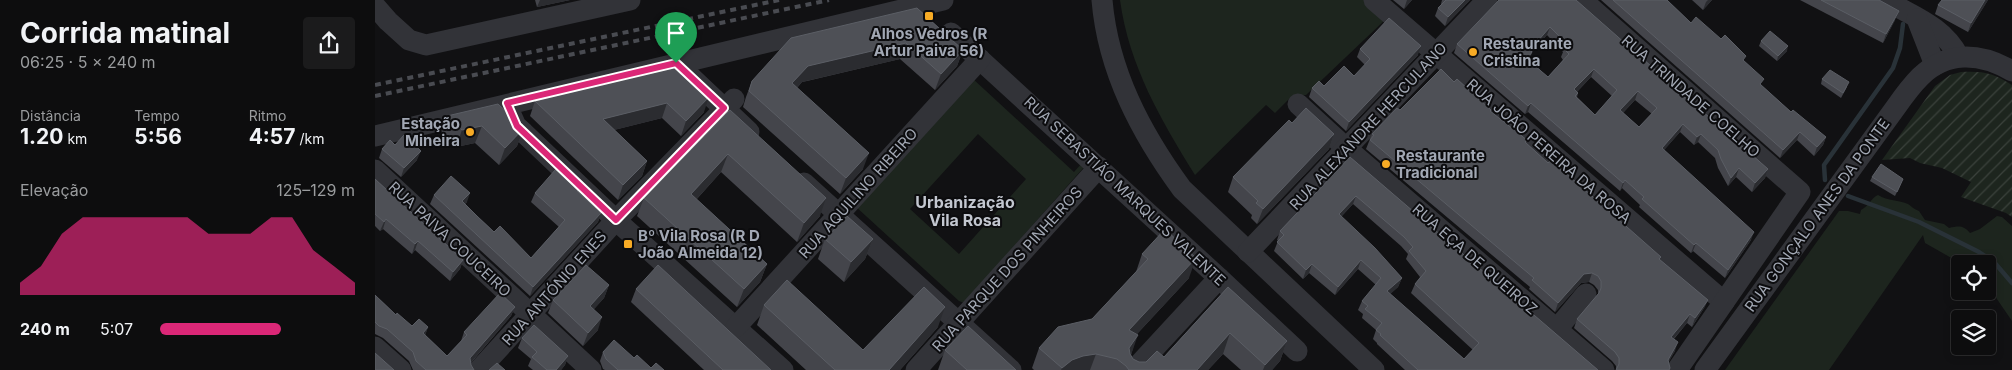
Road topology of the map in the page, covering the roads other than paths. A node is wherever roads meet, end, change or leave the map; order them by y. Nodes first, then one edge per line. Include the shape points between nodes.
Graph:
1 (630, 0) edge
2 (943, 0) edge
3 (1102, 0) edge
4 (1374, 0) edge
5 (1487, 0) edge
6 (1582, 0) edge
7 (1885, 0) edge
8 (375, 6) edge
9 (1917, 19) junction
10 (951, 34) dead end
11 (1437, 54) junction
12 (1959, 57) junction
13 (981, 59) junction
14 (676, 63) junction
15 (1935, 65) junction
16 (2012, 71) edge
17 (507, 103) junction
18 (729, 103) junction
19 (1298, 104) dead end
20 (375, 136) edge
21 (767, 148) edge
22 (1346, 148) junction
23 (1099, 167) junction
24 (788, 168) edge
25 (375, 170) edge
26 (839, 215) junction
27 (616, 220) junction
28 (1248, 252) junction
29 (1219, 278) junction
30 (1586, 294) dead end
31 (1724, 302) junction
32 (531, 314) junction
33 (958, 323) junction
34 (737, 327) junction
35 (1557, 329) junction
36 (375, 347) edge
37 (1297, 351) dead end
38 (1361, 366) edge
39 (401, 370) edge
40 (479, 370) edge
41 (591, 370) edge
42 (783, 370) edge
43 (916, 370) edge
44 (1011, 370) edge
45 (1134, 370) edge
46 (1604, 370) edge
47 (1677, 370) edge
48 (1705, 370) edge

1 - 8 street via 425,45 409,40
2 - 14 street
3 - 28 street via 1103,18 1115,65 1133,112 1158,156 1182,190
4 - 11 street, RUA JOÃO PEREIRA DA ROSA
5 - 11 street, RUA ALEXANDRE HERCULANO
6 - 31 street, RUA TRINDADE COELHO via 1800,192
7 - 9 street
9 - 12 street via 1941,32
9 - 15 street
10 - 13 street, RUA SEBASTIÃO MARQUES VALENTE
11 - 22 street, RUA ALEXANDRE HERCULANO
11 - 31 street, RUA JOÃO PEREIRA DA ROSA
12 - 15 street
12 - 16 street via 1981,57
13 - 23 street, RUA SEBASTIÃO MARQUES VALENTE
13 - 26 street, RUA AQUILINO RIBEIRO
14 - 17 street
14 - 18 street
15 - 48 street, RUA GONÇALO ANES DA PONTE via 1901,100
17 - 20 street
17 - 27 street via 517,126
18 - 21 street
18 - 27 street, RUA ANTÓNIO ENES
19 - 22 street, RUA EÇA DE QUEIROZ
22 - 28 street, RUA ALEXANDRE HERCULANO
22 - 35 street, RUA EÇA DE QUEIROZ
23 - 29 street, RUA SEBASTIÃO MARQUES VALENTE
23 - 33 street, RUA PARQUE DOS PINHEIROS
24 - 26 street
25 - 32 street, RUA PAIVA COUCEIRO
26 - 33 street
26 - 34 street, RUA AQUILINO RIBEIRO
27 - 32 street, RUA ANTÓNIO ENES
27 - 34 street
28 - 38 street
29 - 37 street, RUA SEBASTIÃO MARQUES VALENTE
29 - 45 street
30 - 35 street
31 - 47 street
32 - 40 street, RUA ANTÓNIO ENES
32 - 41 street, RUA PAIVA COUCEIRO
33 - 43 street, RUA PARQUE DOS PINHEIROS
33 - 44 street
34 - 42 street
35 - 46 street, RUA EÇA DE QUEIROZ
36 - 39 street

